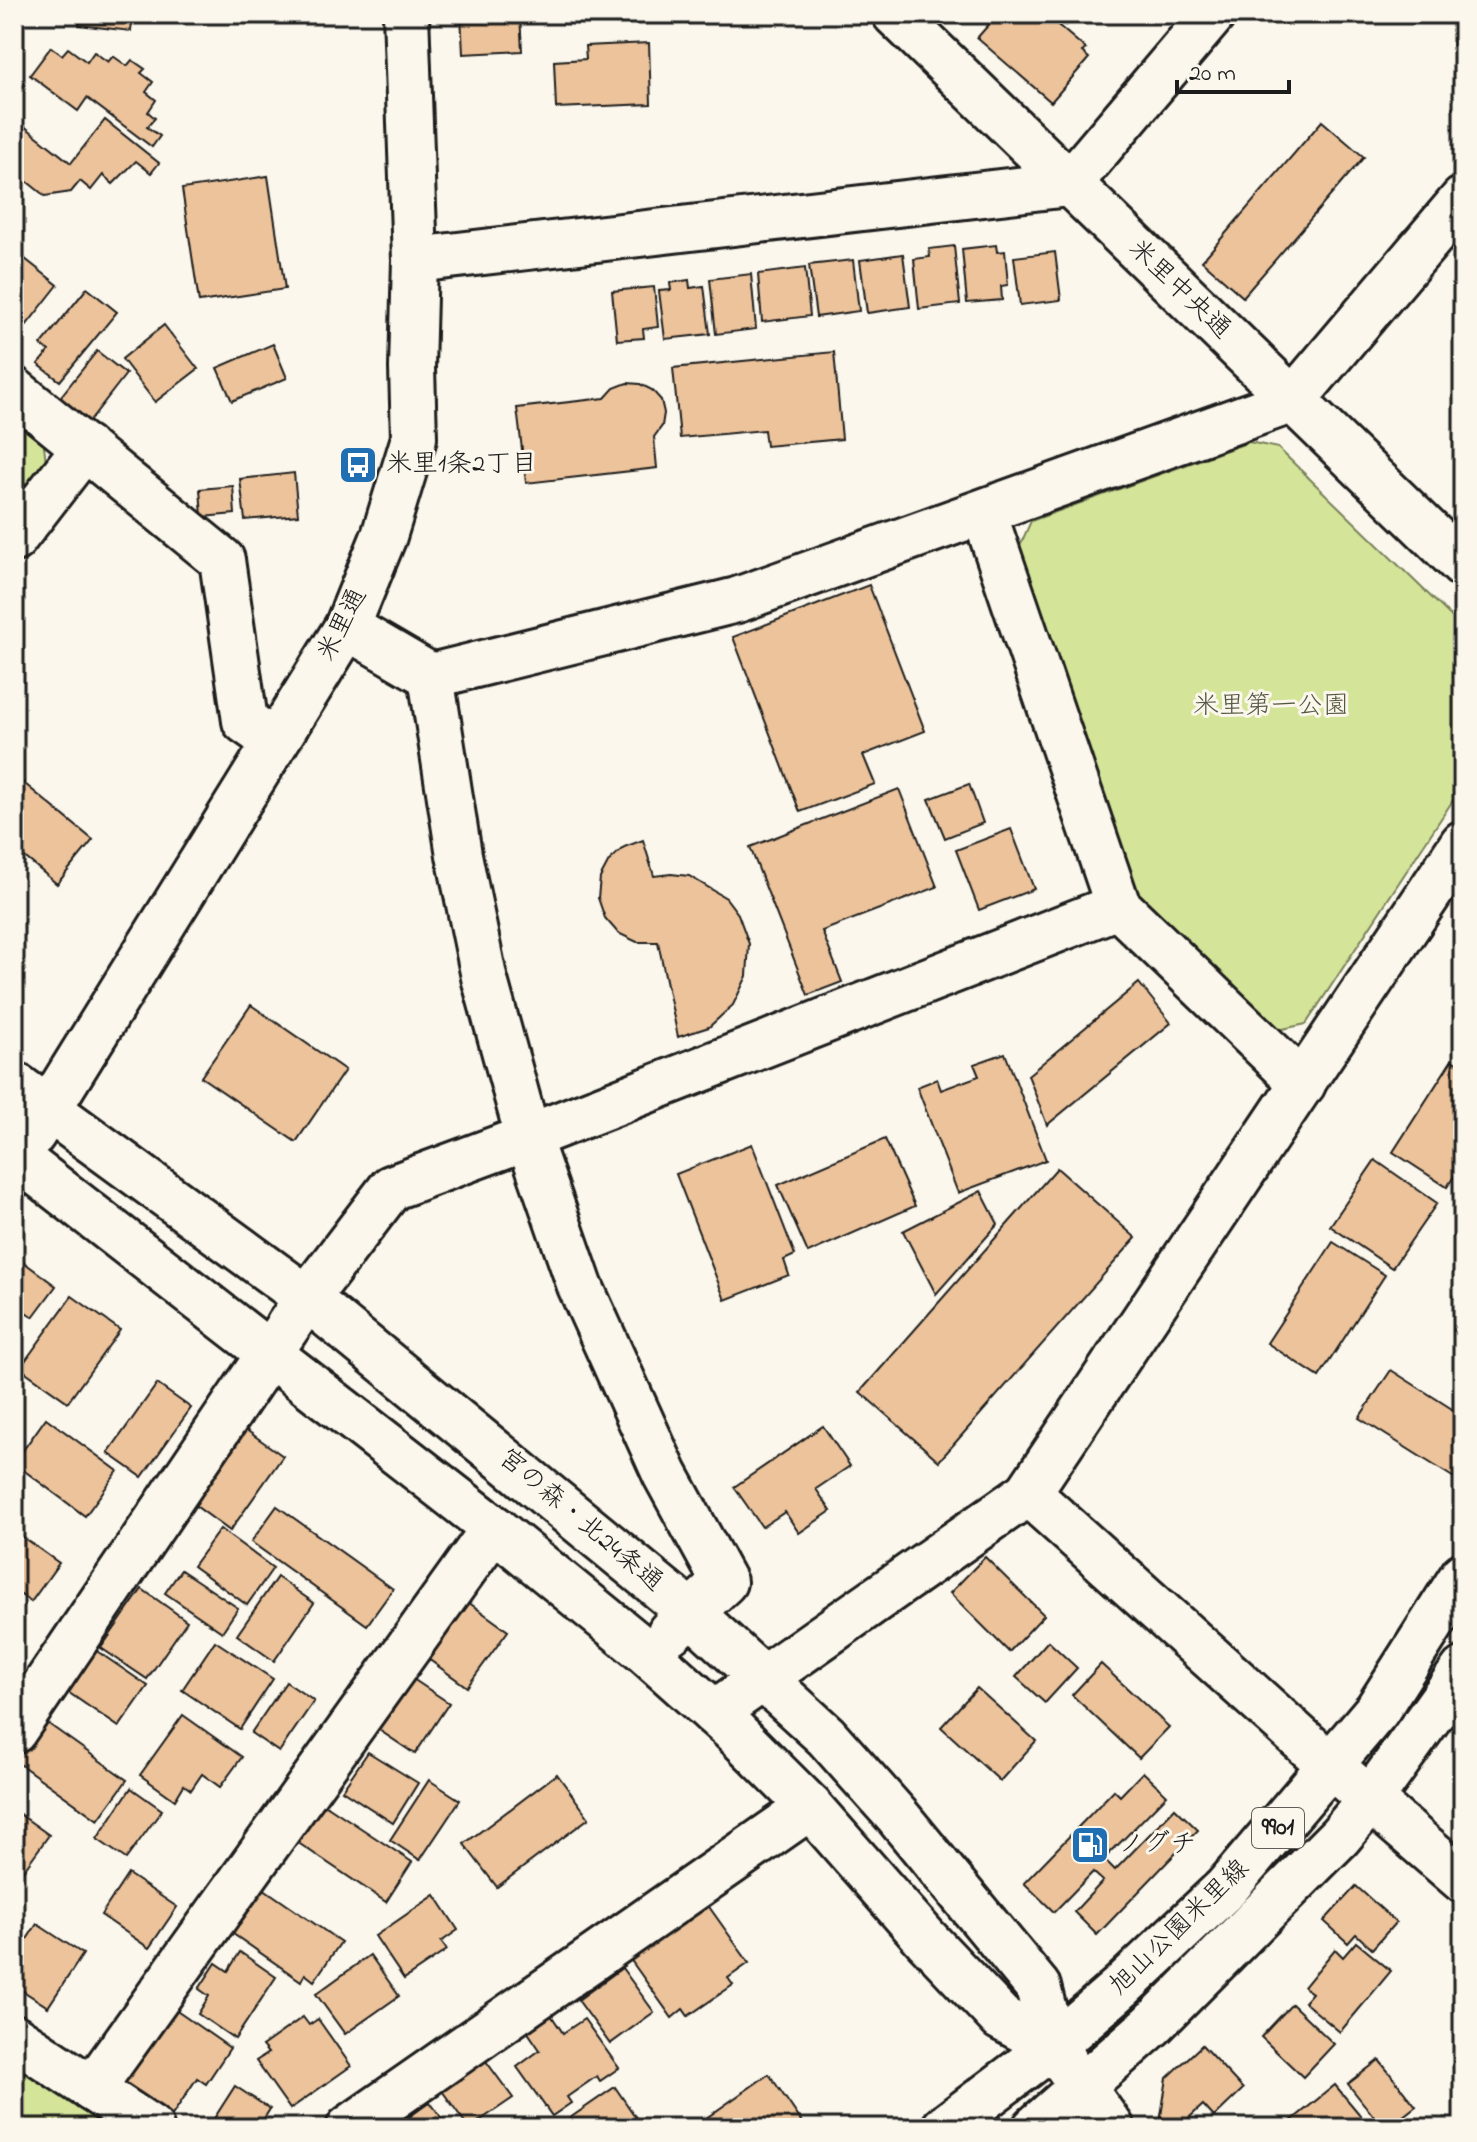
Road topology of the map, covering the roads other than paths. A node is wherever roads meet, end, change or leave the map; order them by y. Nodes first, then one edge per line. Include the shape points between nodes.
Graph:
1 (406, 14) edge
2 (895, 14) edge
3 (1213, 14) edge
4 (1069, 184) junction
5 (1463, 199) edge
6 (415, 260) junction
7 (14, 390) edge
8 (1293, 400) junction
9 (85, 447) junction
10 (984, 513) junction
11 (14, 539) edge
12 (1463, 565) edge
13 (347, 627) junction
14 (431, 676) junction
15 (275, 742) junction
16 (1463, 843) edge
17 (1118, 906) junction
18 (14, 1084) edge
19 (1303, 1084) junction
20 (48, 1110) junction
21 (528, 1137) junction
22 (15, 1159) edge
23 (307, 1298) junction
24 (271, 1353) junction
25 (1028, 1493) junction
26 (494, 1528) junction
27 (1463, 1575) edge
28 (691, 1613) junction
29 (647, 1653) junction
30 (1463, 1670) edge
31 (763, 1679) junction
32 (714, 1713) junction
33 (14, 1731) edge
34 (1331, 1766) junction
35 (1370, 1800) junction
36 (810, 1807) junction
37 (1463, 1880) edge
38 (14, 2037) edge
39 (1053, 2046) junction
40 (1082, 2085) junction
41 (92, 2089) junction
42 (151, 2128) edge
43 (349, 2128) edge
44 (944, 2128) edge
45 (1035, 2128) edge
46 (1112, 2128) edge

1 - 6 street, 米里通
2 - 4 street, 米里中央通
3 - 4 street
4 - 6 street
4 - 8 street, 米里中央通
5 - 8 street
6 - 13 street, 米里通 via 414,438 384,536
7 - 9 street
8 - 10 street
8 - 12 street, 米里中央通
9 - 11 street
9 - 15 street via 222,560 245,721
10 - 14 street via 737,600
10 - 17 street
13 - 14 street
13 - 15 street, 米里通
14 - 21 street via 484,977
15 - 20 street, 米里通
16 - 19 street
17 - 19 street
17 - 21 street
18 - 20 street, 宮の森・北24条通
19 - 25 street
20 - 22 street, 米里通
20 - 23 street, 宮の森・北24条通
21 - 23 street via 391,1188
21 - 28 street via 580,1286 665,1474 724,1582
22 - 24 street, 宮の森・北24条通
23 - 24 street
23 - 28 street, 宮の森・北24条通
24 - 26 street, 宮の森・北24条通
24 - 33 street
25 - 31 street
25 - 34 street
26 - 29 street, 宮の森・北24条通
26 - 41 street
27 - 34 street, 旭山公園米里線 / 9901 via 1377,1710
28 - 29 street
28 - 31 street, 宮の森・北24条通
29 - 32 street, 宮の森・北24条通
30 - 35 street, 旭山公園米里線 / 9901
31 - 32 street
31 - 39 street, 宮の森・北24条通 via 826,1736 1038,1987
32 - 36 street, 宮の森・北24条通
34 - 35 street
34 - 39 street, 旭山公園米里線 / 9901 via 1226,1888
35 - 37 street
35 - 40 street, 旭山公園米里線 / 9901 via 1152,2025
36 - 39 street, 宮の森・北24条通 via 1001,2018
36 - 43 street
38 - 41 street
39 - 40 street, 宮の森・北24条通
39 - 44 street, 旭山公園米里線 / 9901
40 - 45 street, 旭山公園米里線 / 9901
40 - 46 street, 宮の森・北24条通
41 - 42 street

